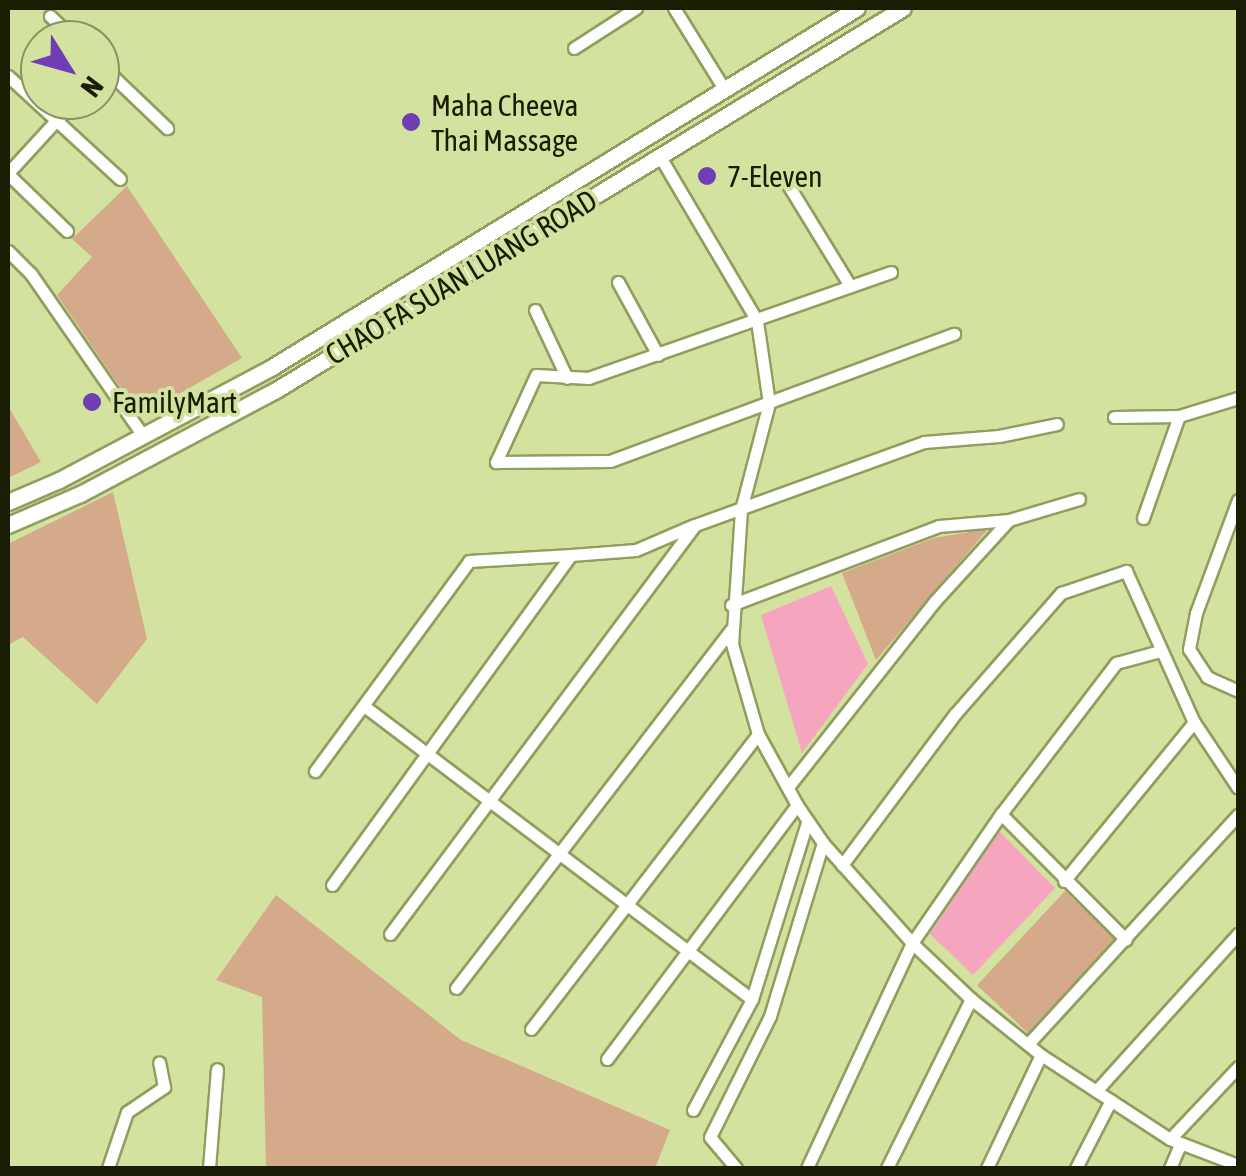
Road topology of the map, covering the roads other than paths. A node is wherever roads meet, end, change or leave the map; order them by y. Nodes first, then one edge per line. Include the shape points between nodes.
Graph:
1 (636, 8) edge
2 (674, 8) edge
3 (856, 8) edge
4 (903, 8) edge
5 (50, 16) dead end
6 (54, 20) edge
7 (574, 48) dead end
8 (120, 86) edge
9 (723, 87) junction
10 (56, 120) joint
11 (167, 128) dead end
12 (659, 155) junction
13 (8, 174) edge
14 (120, 178) dead end
15 (788, 182) dead end
16 (512, 218) junction
17 (66, 230) dead end
18 (524, 239) junction
19 (8, 251) edge
20 (891, 272) dead end
21 (618, 282) dead end
22 (850, 286) junction
23 (534, 310) dead end
24 (756, 321) junction
25 (954, 334) dead end
26 (658, 355) junction
27 (567, 378) junction
28 (1238, 398) edge
29 (769, 403) junction
30 (1179, 416) junction
31 (1114, 417) dead end
32 (1057, 424) dead end
33 (143, 436) junction
34 (1078, 499) dead end
35 (1238, 500) edge
36 (8, 502) edge
37 (740, 510) junction
38 (1142, 518) dead end
39 (1008, 520) junction
40 (8, 525) edge
41 (695, 525) junction
42 (571, 556) junction
43 (731, 605) junction
44 (731, 630) junction
45 (1160, 651) junction
46 (1238, 690) edge
47 (364, 706) junction
48 (1194, 722) junction
49 (758, 734) junction
50 (426, 752) junction
51 (315, 771) dead end
52 (788, 787) junction
53 (1238, 788) edge
54 (493, 802) junction
55 (797, 805) junction
56 (1001, 814) junction
57 (1238, 815) edge
58 (807, 822) junction
59 (823, 844) junction
60 (558, 850) junction
61 (842, 865) junction
62 (1064, 881) junction
63 (332, 885) dead end
64 (627, 902) junction
65 (390, 934) dead end
66 (1238, 934) edge
67 (1126, 940) junction
68 (912, 944) junction
69 (690, 951) junction
70 (456, 988) dead end
71 (752, 998) junction
72 (970, 998) junction
73 (532, 1029) dead end
74 (1028, 1044) junction
75 (1041, 1055) junction
76 (607, 1059) dead end
77 (159, 1062) dead end
78 (1238, 1066) edge
79 (217, 1069) dead end
80 (1096, 1091) junction
81 (1111, 1100) junction
82 (693, 1110) dead end
83 (1175, 1142) junction
84 (1238, 1165) edge
85 (108, 1168) edge
86 (209, 1168) edge
87 (736, 1168) edge
88 (807, 1168) edge
89 (888, 1168) edge
90 (986, 1168) edge
91 (1076, 1168) edge
92 (1170, 1168) edge

1 - 7 street
2 - 9 street
3 - 9 main road, CHAO FA SUAN LUANG ROAD
4 - 12 main road, CHAO FA SUAN LUANG ROAD
5 - 6 street
8 - 11 street
9 - 16 main road, CHAO FA SUAN LUANG ROAD
10 - 13 street
10 - 14 street
12 - 18 main road, CHAO FA SUAN LUANG ROAD
12 - 24 street
13 - 17 street
15 - 22 street
16 - 18 main road
16 - 33 main road, CHAO FA SUAN LUANG ROAD via 272,367
18 - 40 main road, CHAO FA SUAN LUANG ROAD via 276,390
19 - 33 street via 32,274
20 - 22 street
21 - 26 street
22 - 24 street
23 - 27 street
24 - 26 street
24 - 29 street
25 - 29 street
26 - 27 street via 589,378
27 - 29 street via 536,376 496,462 610,461
28 - 30 street
29 - 37 street
30 - 31 street
30 - 38 street
32 - 37 street via 924,442
33 - 36 main road, CHAO FA SUAN LUANG ROAD
34 - 39 street
35 - 46 street via 1189,649 1207,677
37 - 41 street
37 - 43 street
39 - 43 street via 939,526
39 - 52 street
41 - 42 street via 636,550
41 - 54 street
42 - 47 street via 470,561
42 - 50 street
43 - 44 street
44 - 49 street
44 - 60 street
45 - 48 street
45 - 56 street via 1116,663
45 - 61 street via 1126,571 1062,592 955,714
47 - 50 street
47 - 51 street
48 - 53 street
48 - 62 street
49 - 52 street
49 - 64 street
50 - 54 street
50 - 63 street
52 - 55 street
54 - 60 street
54 - 65 street
55 - 58 street
55 - 69 street
56 - 62 street
56 - 68 street
57 - 67 street
58 - 59 street
58 - 71 street
59 - 61 street
59 - 87 street via 770,1016 710,1137
60 - 64 street
60 - 70 street
61 - 68 street
62 - 67 street
64 - 69 street
64 - 73 street
66 - 80 street
67 - 74 street
68 - 72 street
68 - 88 street
69 - 71 street
69 - 76 street
71 - 82 street
72 - 74 street
72 - 89 street
74 - 75 street
75 - 80 street
75 - 90 street
77 - 85 street via 164,1087 127,1112
78 - 83 street
79 - 86 street
80 - 81 street
81 - 83 street
81 - 91 street
83 - 84 street
83 - 92 street

